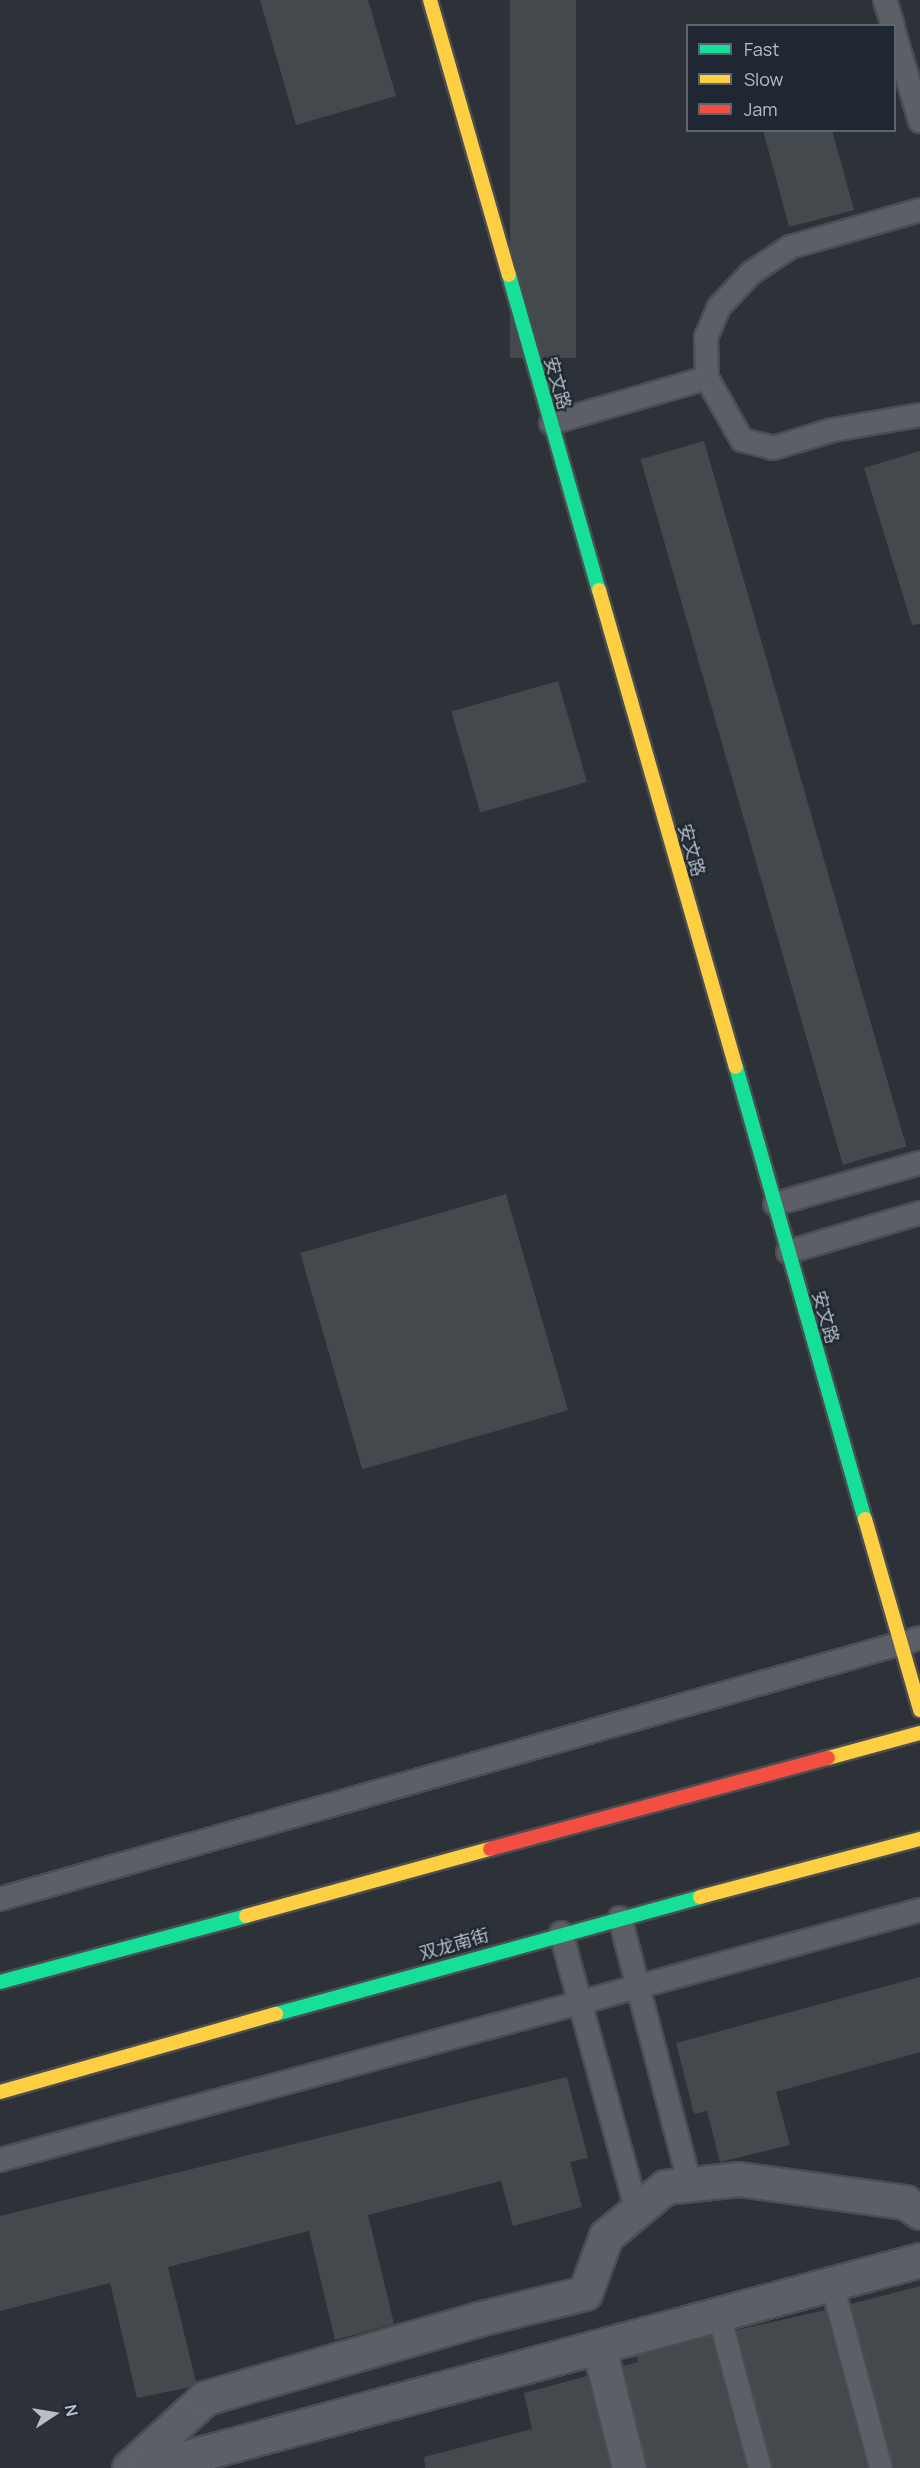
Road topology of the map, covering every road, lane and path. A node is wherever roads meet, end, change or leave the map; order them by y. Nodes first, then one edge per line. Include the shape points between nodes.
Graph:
1 (430, 0) edge
2 (885, 0) edge
3 (892, 24) edge
4 (896, 39) edge
5 (920, 121) edge
6 (920, 210) edge
7 (707, 378) junction
8 (920, 416) edge
9 (551, 423) junction
10 (920, 1163) edge
11 (775, 1204) junction
12 (920, 1213) edge
13 (788, 1252) junction
14 (910, 1640) edge
15 (920, 1710) edge
16 (920, 1733) edge
17 (920, 1839) edge
18 (0, 1899) edge
19 (920, 1910) edge
20 (620, 1918) junction
21 (561, 1933) junction
22 (0, 1982) edge
23 (638, 1986) junction
24 (580, 2002) junction
25 (0, 2092) edge
26 (0, 2160) edge
27 (690, 2184) junction
28 (637, 2211) junction
29 (920, 2212) edge
30 (920, 2260) edge
31 (832, 2284) junction
32 (719, 2315) junction
33 (599, 2348) junction
34 (129, 2468) edge
35 (147, 2468) edge
36 (628, 2468) edge
37 (760, 2468) edge
38 (881, 2468) edge

1 - 9 main road, 安文路
2 - 3 lane
4 - 5 lane
6 - 7 lane via 790,247 751,273 719,307 706,337
7 - 8 lane via 742,440 773,448 833,430
7 - 9 lane
9 - 11 main road, 安文路
10 - 11 lane
11 - 13 main road, 安文路
12 - 13 lane
13 - 14 main road, 安文路
14 - 15 main road, 安文路
14 - 18 lane
16 - 22 main road
17 - 20 main road, 双龙南街
19 - 23 lane
20 - 21 main road, 双龙南街
20 - 23 lane
21 - 24 lane
21 - 25 main road, 双龙南街
23 - 24 lane
23 - 27 lane
24 - 26 lane
24 - 28 lane
27 - 28 street via 665,2187
27 - 29 street via 739,2179 820,2187 905,2202
28 - 34 street via 606,2236 585,2293 478,2319 205,2398
30 - 31 street
31 - 32 street
31 - 38 lane
32 - 33 street
32 - 37 lane
33 - 35 street
33 - 36 street

